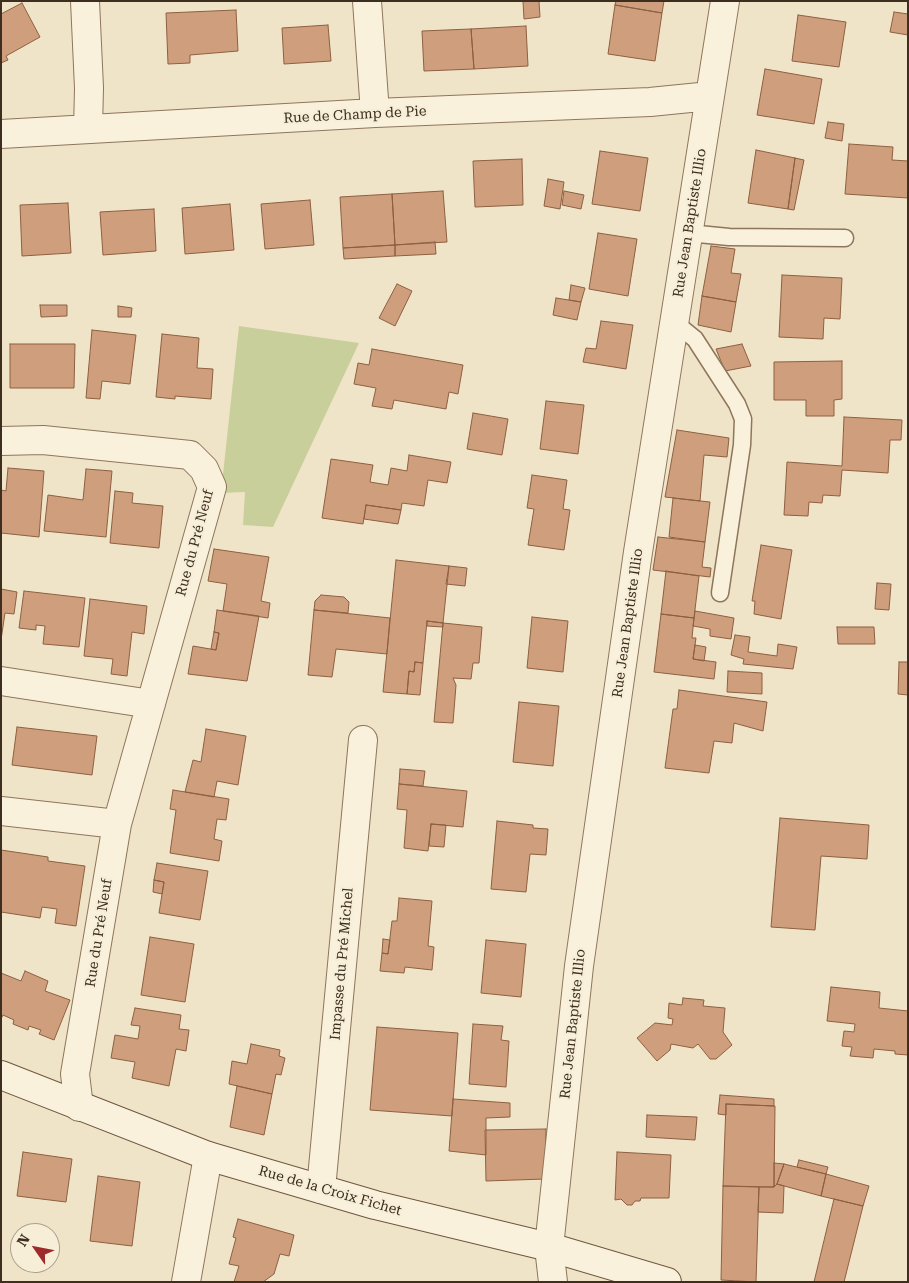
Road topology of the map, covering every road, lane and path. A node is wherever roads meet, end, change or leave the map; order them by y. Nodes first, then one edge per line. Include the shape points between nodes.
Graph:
1 (85, 1) edge
2 (366, 1) edge
3 (725, 1) edge
4 (710, 96) junction
5 (375, 113) junction
6 (88, 129) junction
7 (1, 134) edge
8 (688, 233) junction
9 (845, 238) dead end
10 (674, 322) junction
11 (1, 441) edge
12 (720, 593) dead end
13 (1, 681) edge
14 (151, 704) junction
15 (363, 740) dead end
16 (1, 810) edge
17 (117, 824) junction
18 (1, 1075) edge
19 (78, 1107) junction
20 (208, 1156) junction
21 (320, 1189) junction
22 (549, 1247) junction
23 (186, 1282) edge
24 (552, 1282) edge
25 (667, 1282) edge

1 - 6 street via 90,88
2 - 5 street
3 - 4 street, Rue Jean Baptiste Illio
4 - 5 street, Rue de Champ de Pie via 650,102
4 - 8 street, Rue Jean Baptiste Illio
5 - 6 street, Rue de Champ de Pie
6 - 7 street, Rue de Champ de Pie
8 - 9 lane via 729,237
8 - 10 street, Rue Jean Baptiste Illio
10 - 12 lane via 696,339 737,404 743,420
10 - 22 street, Rue Jean Baptiste Illio via 579,966
11 - 14 street, Rue du Pré Neuf via 43,440 190,455 204,469 212,486
13 - 14 street
14 - 17 street, Rue du Pré Neuf
15 - 21 street, Impasse du Pré Michel
16 - 17 street
17 - 19 street, Rue du Pré Neuf via 75,1074
18 - 19 street, Rue de la Croix Fichet
19 - 20 street, Rue de la Croix Fichet
20 - 21 street, Rue de la Croix Fichet
20 - 23 street
21 - 22 street, Rue de la Croix Fichet
22 - 24 street, Rue Jean Baptiste Illio
22 - 25 street, Rue de la Croix Fichet

